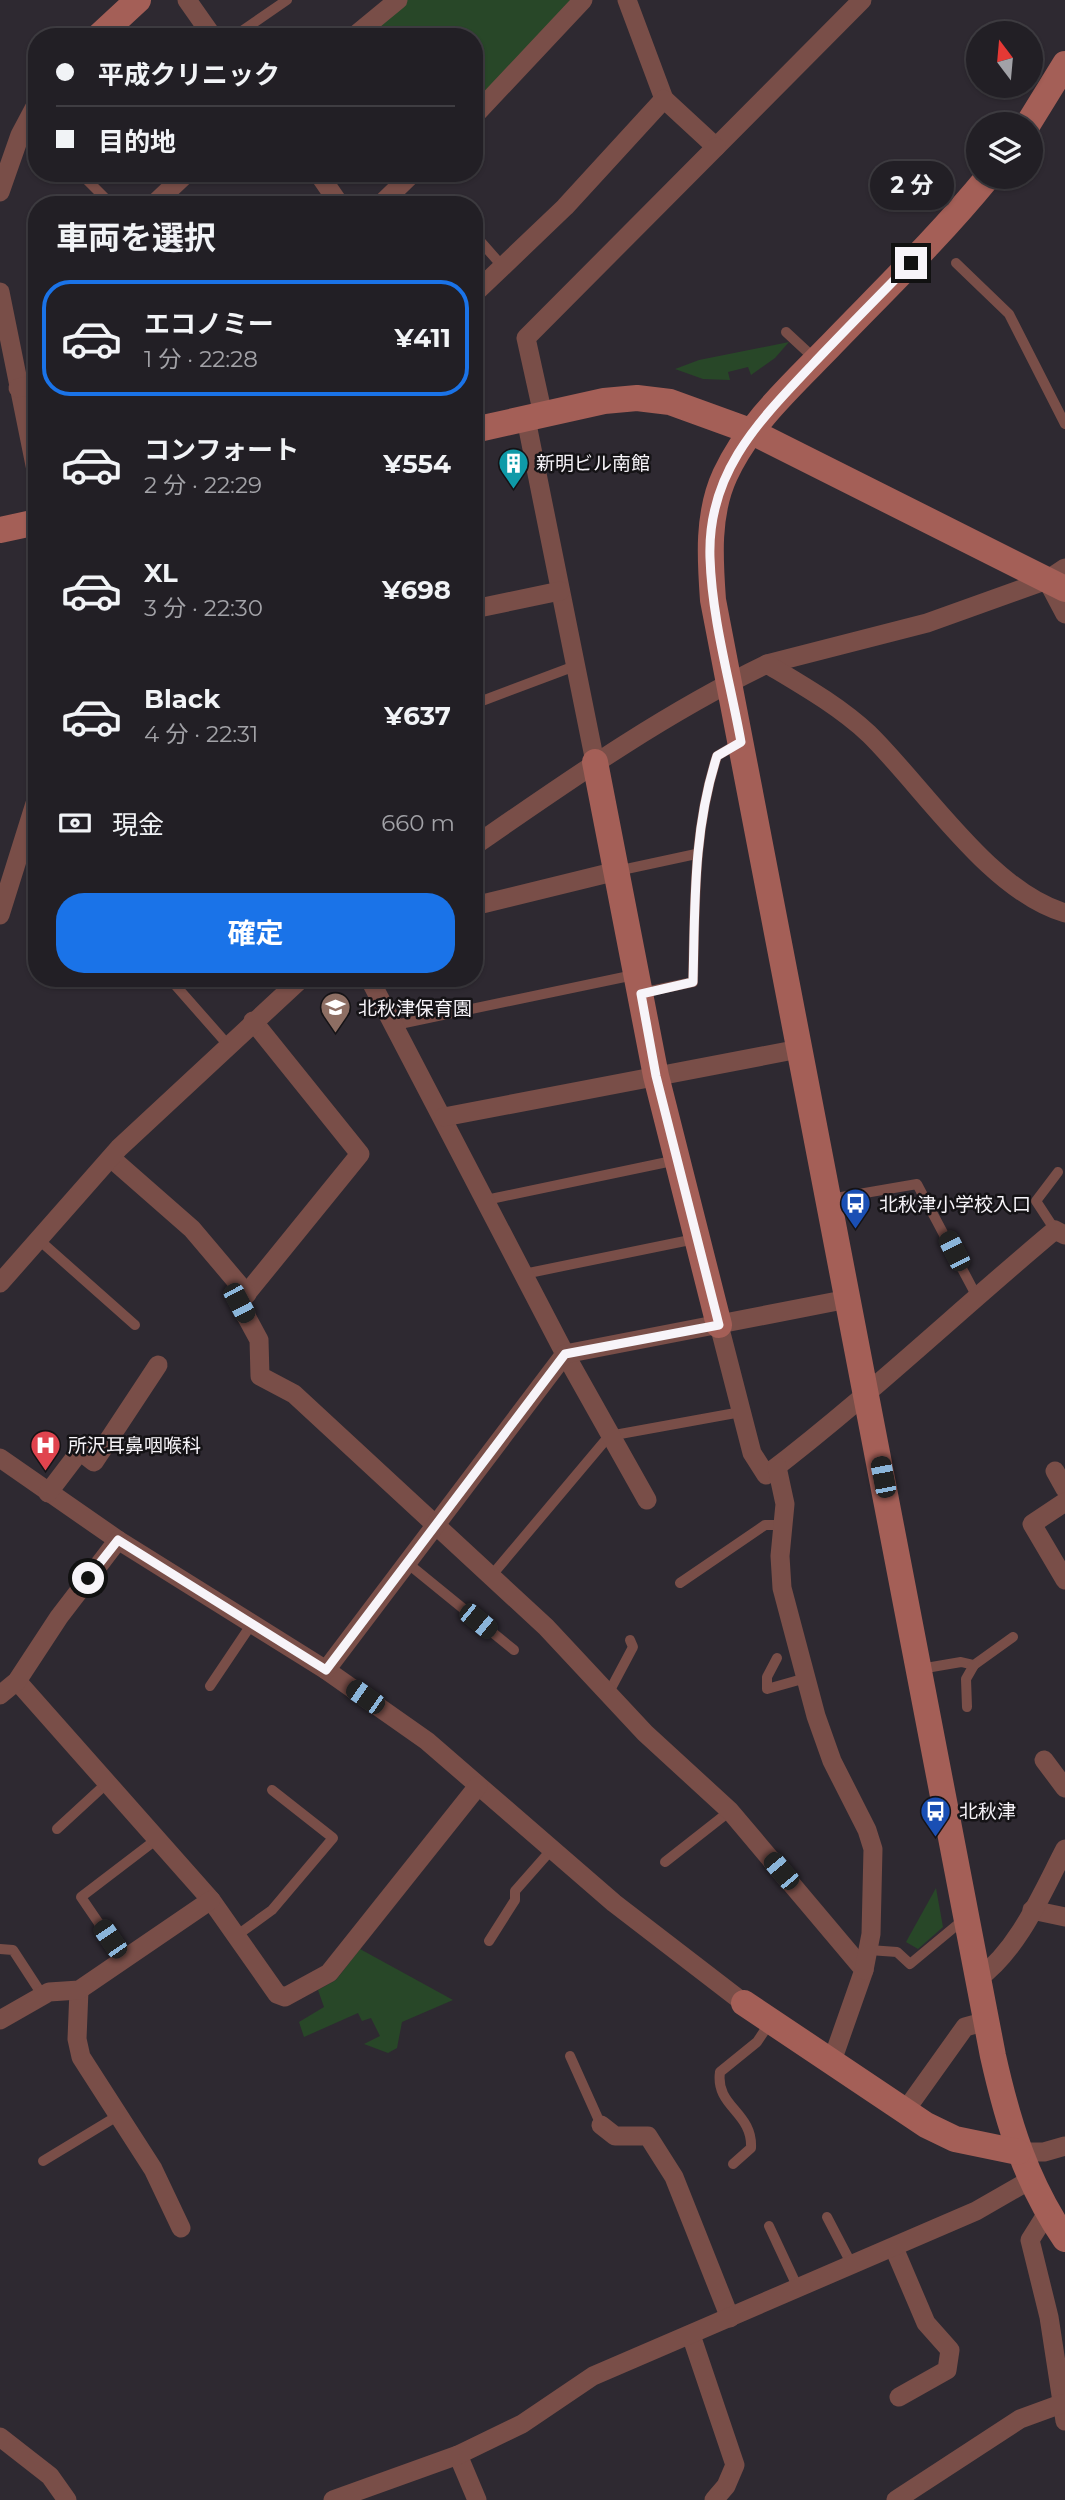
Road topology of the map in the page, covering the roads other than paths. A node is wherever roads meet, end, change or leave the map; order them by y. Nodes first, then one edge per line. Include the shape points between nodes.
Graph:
1 (138, 0) edge
2 (187, 0) edge
3 (287, 0) edge
4 (398, 0) edge
5 (583, 0) edge
6 (627, 0) edge
7 (862, 0) edge
8 (108, 28) edge
9 (207, 28) edge
10 (246, 28) edge
11 (364, 28) edge
12 (1065, 64) edge
13 (664, 99) junction
14 (483, 106) edge
15 (1035, 112) edge
16 (28, 120) edge
17 (716, 147) junction
18 (89, 182) edge
19 (177, 182) edge
20 (404, 182) edge
21 (977, 189) edge
22 (0, 192) edge
23 (102, 196) edge
24 (163, 196) edge
25 (389, 196) edge
26 (483, 244) edge
27 (956, 263) dead end
28 (503, 267) junction
29 (483, 286) edge
30 (0, 292) edge
31 (786, 332) dead end
32 (816, 360) junction
33 (27, 386) edge
34 (535, 417) junction
35 (1065, 424) edge
36 (483, 427) edge
37 (750, 431) junction
38 (28, 524) edge
39 (0, 530) edge
40 (1059, 579) edge
41 (560, 590) junction
42 (483, 608) edge
43 (1065, 614) edge
44 (767, 664) junction
45 (575, 666) junction
46 (730, 682) junction
47 (483, 701) edge
48 (741, 742) junction
49 (595, 762) junction
50 (28, 839) edge
51 (483, 840) edge
52 (696, 854) junction
53 (617, 871) junction
54 (483, 904) edge
55 (1065, 913) edge
56 (0, 915) edge
57 (639, 984) junction
58 (177, 987) edge
59 (292, 987) edge
60 (374, 987) edge
61 (253, 1021) junction
62 (395, 1025) junction
63 (228, 1045) junction
64 (799, 1049) junction
65 (656, 1076) junction
66 (444, 1117) junction
67 (111, 1158) junction
68 (677, 1160) junction
69 (1058, 1172) dead end
70 (829, 1199) junction
71 (486, 1200) junction
72 (1062, 1227) edge
73 (697, 1238) junction
74 (38, 1239) junction
75 (524, 1274) junction
76 (0, 1283) edge
77 (247, 1294) junction
78 (976, 1295) junction
79 (848, 1299) junction
80 (135, 1325) dead end
81 (719, 1325) junction
82 (565, 1354) junction
83 (158, 1365) dead end
84 (867, 1395) junction
85 (741, 1412) junction
86 (609, 1436) junction
87 (0, 1458) edge
88 (777, 1467) junction
89 (1055, 1471) dead end
90 (1065, 1489) edge
91 (48, 1493) junction
92 (647, 1500) dead end
93 (1065, 1502) edge
94 (434, 1524) junction
95 (783, 1525) junction
96 (118, 1540) junction
97 (406, 1562) junction
98 (492, 1576) junction
99 (1065, 1580) edge
100 (680, 1583) dead end
101 (253, 1622) junction
102 (1013, 1637) dead end
103 (630, 1640) dead end
104 (514, 1650) dead end
105 (777, 1657) dead end
106 (974, 1665) junction
107 (919, 1669) junction
108 (326, 1670) junction
109 (806, 1678) junction
110 (17, 1681) junction
111 (210, 1686) dead end
112 (608, 1694) junction
113 (0, 1695) edge
114 (967, 1707) dead end
115 (1044, 1760) dead end
116 (107, 1783) junction
117 (478, 1786) junction
118 (1065, 1788) edge
119 (272, 1790) dead end
120 (730, 1811) junction
121 (57, 1829) dead end
122 (157, 1839) junction
123 (552, 1849) junction
124 (1065, 1849) edge
125 (665, 1862) dead end
126 (211, 1900) junction
127 (1032, 1910) junction
128 (967, 1917) junction
129 (1065, 1917) edge
130 (236, 1936) junction
131 (489, 1941) dead end
132 (0, 1949) edge
133 (869, 1950) junction
134 (124, 1960) junction
135 (864, 1970) junction
136 (978, 1979) junction
137 (79, 1990) junction
138 (43, 1996) junction
139 (744, 2003) joint
140 (0, 2020) edge
141 (770, 2020) junction
142 (987, 2021) junction
143 (570, 2056) dead end
144 (832, 2061) junction
145 (905, 2111) junction
146 (119, 2115) junction
147 (601, 2125) joint
148 (1065, 2146) edge
149 (1018, 2152) junction
150 (43, 2161) dead end
151 (733, 2164) dead end
152 (1030, 2180) junction
153 (827, 2217) dead end
154 (769, 2226) dead end
155 (181, 2228) dead end
156 (1060, 2230) edge
157 (894, 2248) junction
158 (852, 2266) junction
159 (797, 2288) junction
160 (730, 2318) junction
161 (691, 2335) junction
162 (899, 2397) dead end
163 (1063, 2413) edge
164 (1, 2440) edge
165 (458, 2455) junction
166 (67, 2500) edge
167 (333, 2500) edge
168 (477, 2500) edge
169 (714, 2500) edge
170 (896, 2500) edge

1 - 8 street
2 - 9 street
3 - 10 lane
4 - 11 street
5 - 14 street
6 - 13 street
7 - 17 street
12 - 15 street
13 - 17 street
13 - 28 street
16 - 22 street
17 - 34 street via 526,338
18 - 23 lane
19 - 24 street
20 - 25 street
21 - 32 street
26 - 28 lane
27 - 35 lane via 1009,314
28 - 29 street
30 - 33 street
31 - 32 lane
32 - 37 street
34 - 36 street
34 - 37 street via 637,398 680,405
34 - 41 street
37 - 40 street
37 - 46 street via 724,477 713,517 713,600
38 - 39 street
40 - 43 street
40 - 44 street via 927,623
41 - 42 street
41 - 45 street
44 - 46 street
44 - 55 street via 820,696 867,733 1016,890
45 - 47 lane
45 - 49 street
46 - 48 street
46 - 49 street
48 - 52 lane via 717,756
48 - 64 street
49 - 51 street
49 - 53 street
50 - 56 street
52 - 53 lane
52 - 57 lane via 693,982
53 - 54 street
53 - 57 street
57 - 62 lane
57 - 65 street
58 - 63 lane
59 - 61 street
60 - 62 street
61 - 63 street
61 - 77 street via 360,1154
62 - 66 street
63 - 67 street
64 - 65 street
64 - 70 street
65 - 66 street
65 - 68 street
66 - 71 street
67 - 74 street
67 - 77 street via 192,1229
68 - 71 lane
68 - 73 street
69 - 72 lane via 1036,1201
70 - 78 lane via 917,1184
70 - 79 street
71 - 75 street
72 - 78 street
73 - 75 lane
73 - 81 street
74 - 76 street
74 - 80 lane
75 - 82 street
77 - 94 street via 239,1303 259,1340 260,1376 294,1394
78 - 84 street
79 - 81 street
79 - 84 street
81 - 82 street
81 - 85 street
82 - 86 street
82 - 94 street
83 - 91 street via 94,1462 80,1451
84 - 88 street
84 - 107 street
85 - 86 lane
85 - 88 street via 752,1453 766,1475
86 - 92 street
86 - 98 lane
87 - 91 street
88 - 95 street via 785,1504
89 - 90 street
91 - 96 street
93 - 99 street via 1032,1524
94 - 97 street
94 - 98 street
95 - 100 lane via 765,1525
95 - 109 street via 782,1588
96 - 101 street
96 - 110 street
97 - 104 lane
97 - 108 street
98 - 112 street
101 - 108 street
101 - 111 lane
102 - 106 lane
103 - 112 lane via 633,1647
105 - 109 lane via 767,1689
106 - 107 lane via 961,1661
106 - 114 lane via 967,1679
107 - 128 street
108 - 117 street via 427,1741
109 - 133 street via 832,1761 873,1849
110 - 113 street
110 - 116 street
112 - 120 street
115 - 118 street
116 - 121 lane
116 - 122 street
117 - 123 street
117 - 130 street via 329,1973 285,1997 277,1994
119 - 130 lane via 333,1838 272,1910
120 - 125 lane
120 - 135 street
122 - 126 street
122 - 134 lane via 82,1897
123 - 131 lane via 515,1891 515,1900
123 - 139 street
124 - 127 street
126 - 130 street
126 - 134 street
127 - 129 street
127 - 136 street via 999,1961
128 - 133 lane via 910,1964 897,1952
128 - 136 street
132 - 138 lane via 13,1950
133 - 135 street
134 - 137 street
135 - 144 street
136 - 142 street
137 - 138 street
137 - 146 street via 81,2057
138 - 140 street
139 - 141 street
141 - 144 street
141 - 151 lane via 765,2035 720,2072 722,2094 744,2118 752,2137 751,2148
142 - 145 street via 965,2027
142 - 149 street
143 - 147 lane
144 - 145 street
145 - 149 street via 955,2139
146 - 150 lane
146 - 155 street via 153,2169
147 - 160 street via 615,2136 648,2136 674,2177
148 - 149 street
149 - 152 street
152 - 156 street
152 - 157 street via 976,2211
153 - 158 lane
154 - 159 lane
156 - 163 street via 1030,2240 1049,2317
157 - 158 street
157 - 162 street via 926,2323 950,2350 947,2370
158 - 159 street
159 - 160 street
160 - 161 street
161 - 165 street via 593,2376 522,2424
161 - 169 street via 735,2465
163 - 170 street via 1020,2419
164 - 166 street via 50,2476
165 - 167 street
165 - 168 street

